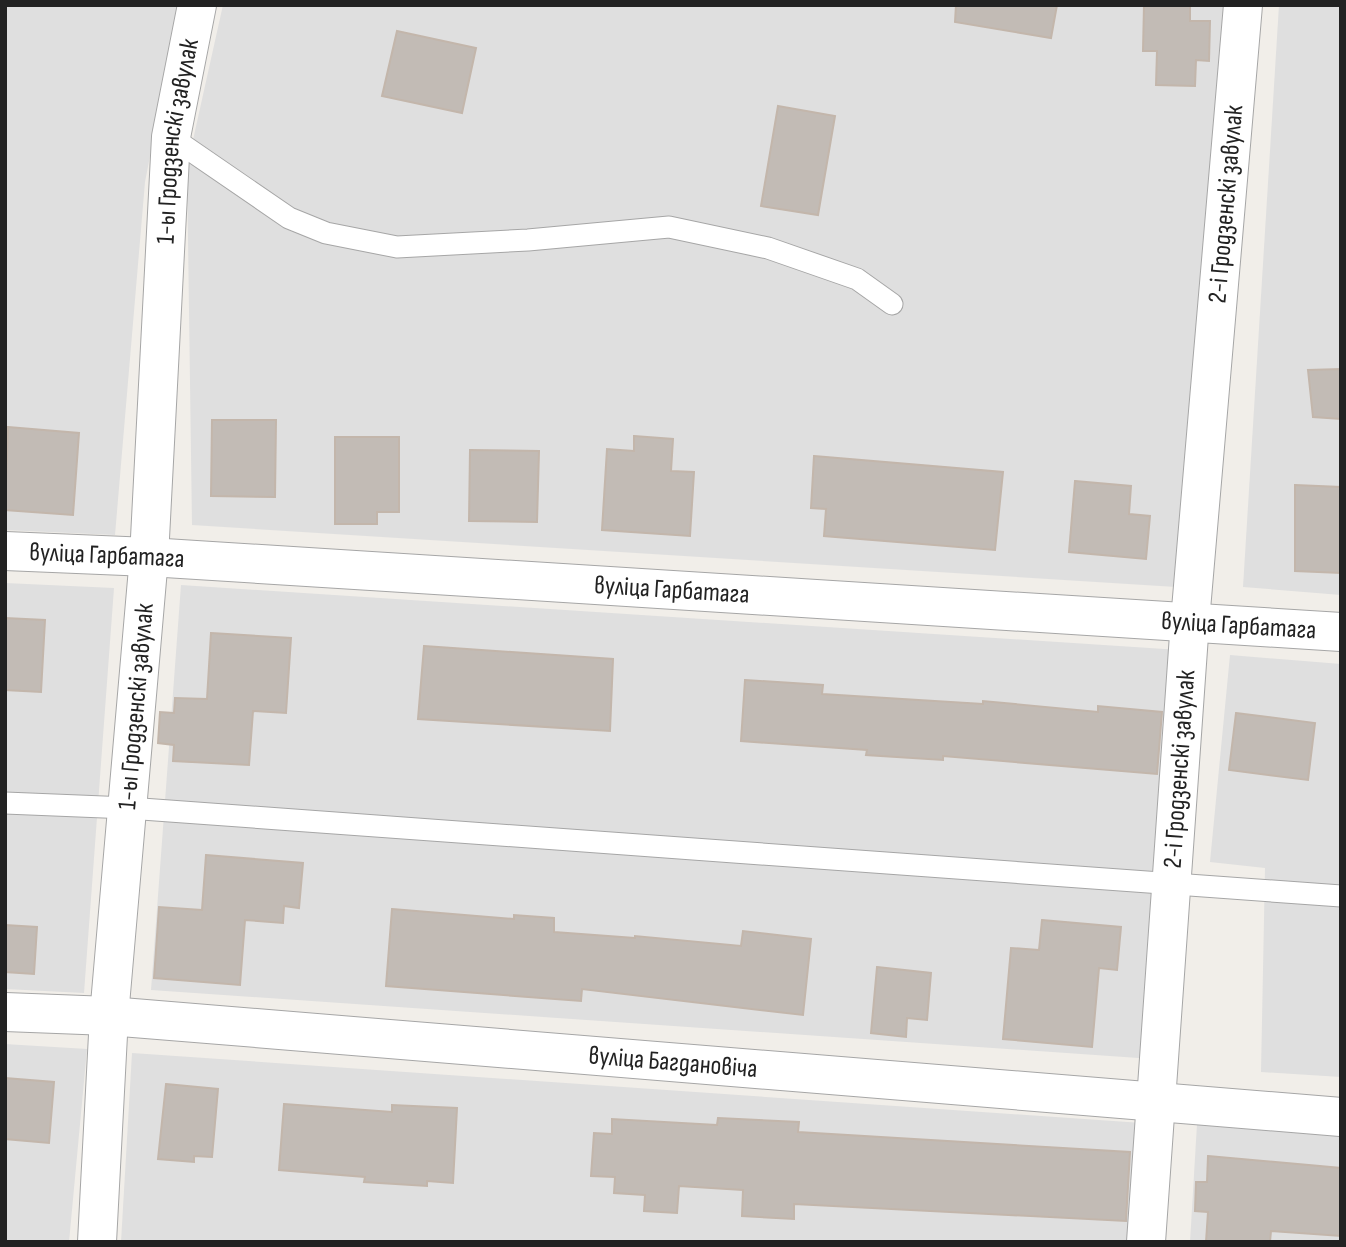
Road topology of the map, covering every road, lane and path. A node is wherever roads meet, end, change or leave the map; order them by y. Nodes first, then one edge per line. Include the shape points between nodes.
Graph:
1 (197, 5) edge
2 (1243, 5) edge
3 (171, 137) junction
4 (892, 304) dead end
5 (5, 551) edge
6 (149, 557) junction
7 (1191, 621) junction
8 (1341, 632) edge
9 (5, 803) edge
10 (128, 808) junction
11 (1172, 884) junction
12 (1341, 896) edge
13 (5, 1012) edge
14 (109, 1016) junction
15 (1154, 1103) junction
16 (1341, 1117) edge
17 (97, 1242) edge
18 (1146, 1242) edge

1 - 3 street, 1-ы Гродзенскі завулак
2 - 7 street, 2-і Гродзенскі завулак
3 - 4 lane via 289,218 326,233 397,247 669,227 768,248 857,279
3 - 6 street, 1-ы Гродзенскі завулак
5 - 6 street, вуліца Гарбатага
6 - 7 street, вуліца Гарбатага
6 - 10 street, 1-ы Гродзенскі завулак
7 - 8 street, вуліца Гарбатага
7 - 11 street, 2-і Гродзенскі завулак
9 - 10 lane
10 - 11 lane
10 - 14 street, 1-ы Гродзенскі завулак
11 - 12 lane
11 - 15 street, 2-і Гродзенскі завулак
13 - 14 street, вуліца Багдановіча
14 - 15 street, вуліца Багдановіча
14 - 17 street, 1-ы Гродзенскі завулак
15 - 16 street, вуліца Багдановіча
15 - 18 street, 2-і Гродзенскі завулак

